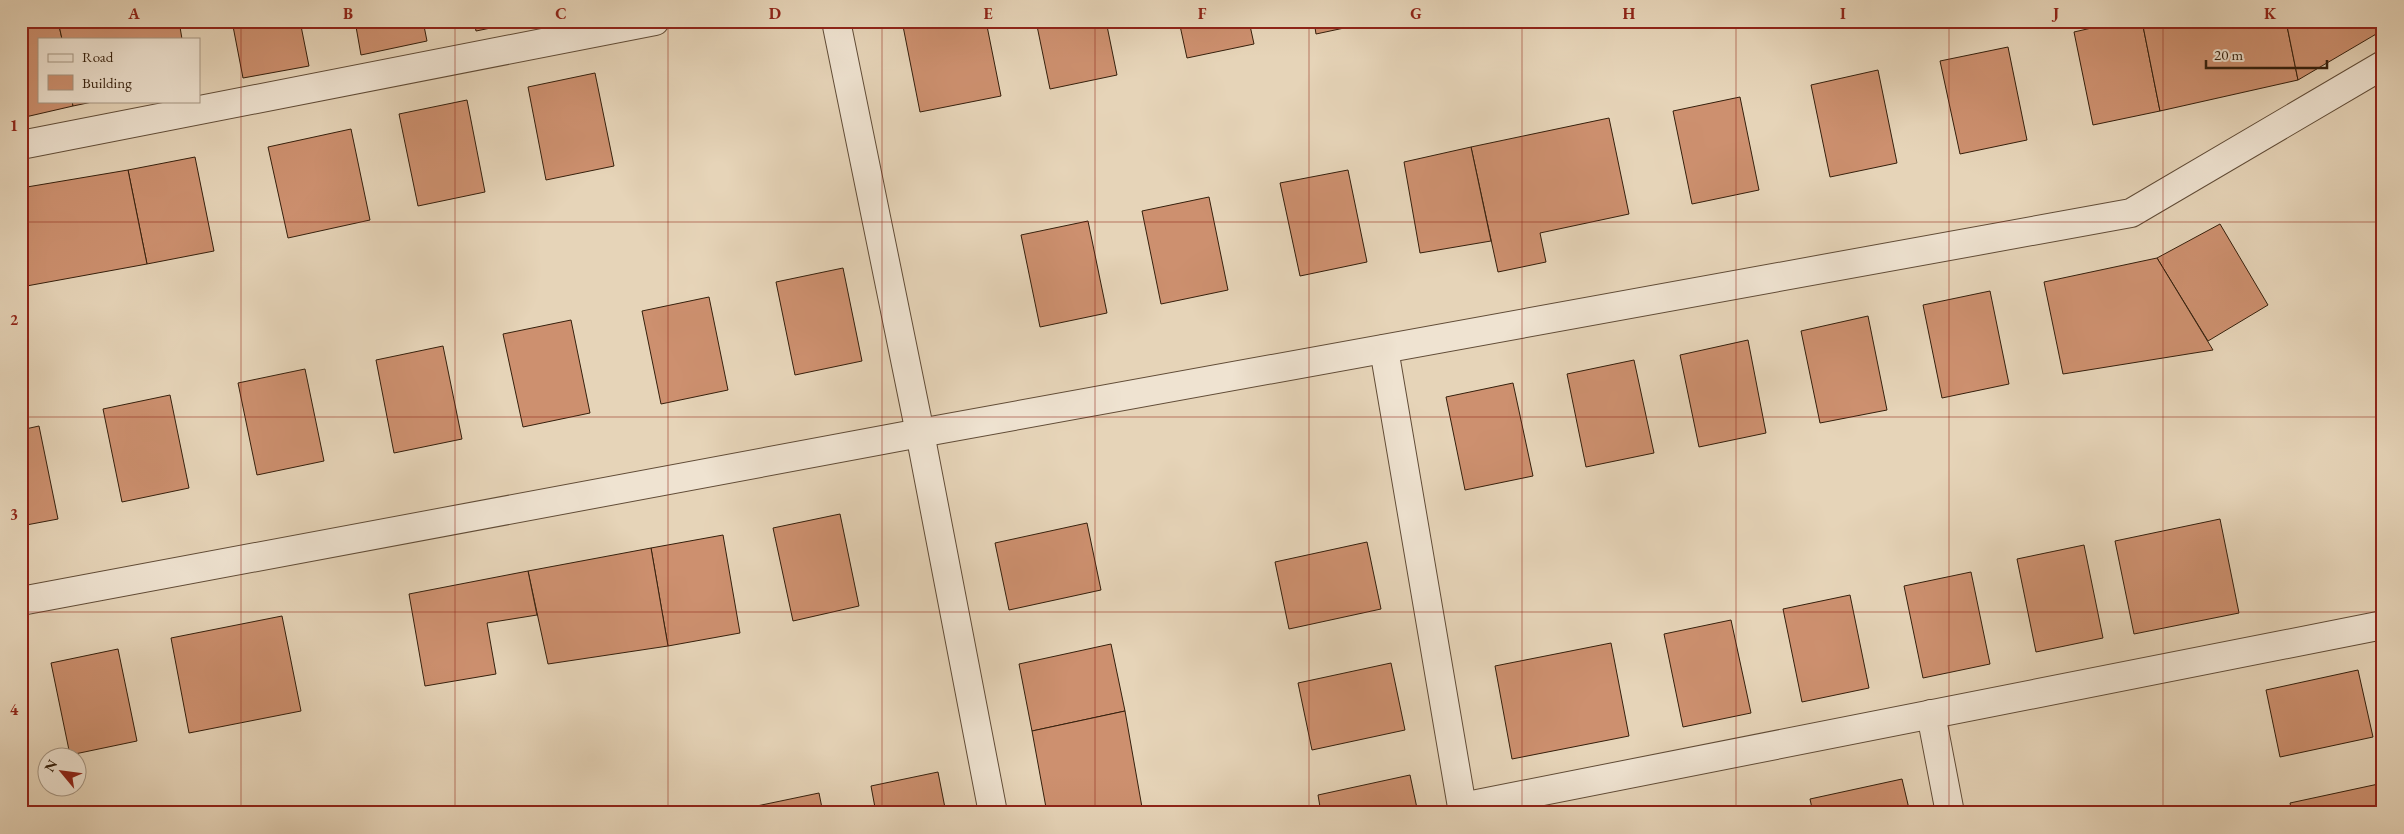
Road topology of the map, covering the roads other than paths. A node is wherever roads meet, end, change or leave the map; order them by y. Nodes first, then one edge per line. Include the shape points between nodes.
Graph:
1 (654, 21) edge
2 (836, 21) edge
3 (2383, 65) edge
4 (21, 145) edge
5 (1384, 349) junction
6 (920, 433) junction
7 (21, 601) edge
8 (2383, 625) edge
9 (1931, 714) junction
10 (1463, 810) edge
11 (993, 813) edge
12 (1950, 813) edge

1 - 4 street
2 - 6 street
3 - 5 street via 2131,213
5 - 6 street
5 - 10 street
6 - 7 street
6 - 11 street
8 - 9 street
9 - 10 street
9 - 12 street

